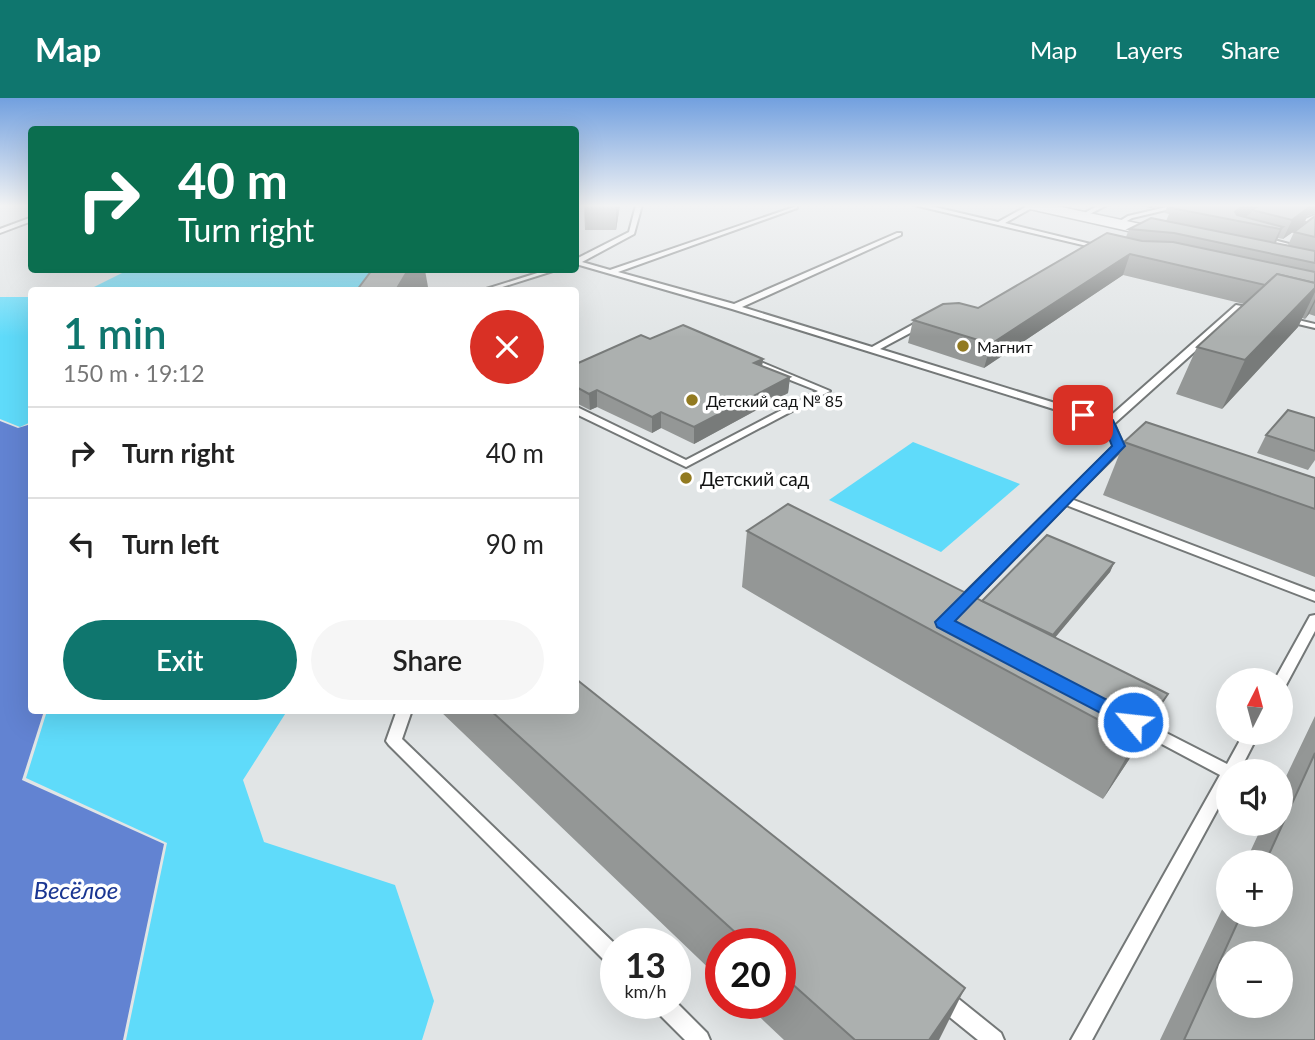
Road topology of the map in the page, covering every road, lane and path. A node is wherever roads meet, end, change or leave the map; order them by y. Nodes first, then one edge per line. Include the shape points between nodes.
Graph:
1 (601, 249) edge
2 (674, 249) edge
3 (865, 249) edge
4 (1280, 249) edge
5 (1277, 251) edge
6 (1249, 252) edge
7 (579, 260) edge
8 (1293, 261) edge
9 (579, 263) edge
10 (610, 272) junction
11 (543, 273) edge
12 (497, 287) edge
13 (735, 307) junction
14 (1263, 313) edge
15 (1275, 316) edge
16 (933, 321) edge
17 (1315, 326) edge
18 (872, 350) junction
19 (737, 356) edge
20 (579, 411) edge
21 (1109, 423) junction
22 (1119, 446) junction
23 (1144, 455) edge
24 (1064, 500) junction
25 (1315, 597) edge
26 (953, 613) edge
27 (1315, 619) edge
28 (1288, 668) edge
29 (1117, 713) edge
30 (404, 714) edge
31 (1216, 766) edge
32 (1216, 796) edge
33 (600, 942) edge
34 (930, 988) edge
35 (679, 1019) edge
36 (701, 1040) edge
37 (994, 1040) edge
38 (1081, 1040) edge

1 - 7 lane
2 - 10 lane
3 - 13 lane
4 - 5 lane
6 - 8 street
9 - 10 lane
10 - 13 lane
11 - 12 lane
13 - 18 lane
14 - 21 lane via 1239,307
15 - 17 lane
16 - 18 lane via 922,322
18 - 21 lane
19 - 20 lane via 825,391 686,464
21 - 22 lane
22 - 23 lane
22 - 24 lane
24 - 25 lane
24 - 26 lane
27 - 28 lane
29 - 31 lane
30 - 33 lane via 394,741
32 - 38 lane
34 - 37 lane
35 - 36 lane

